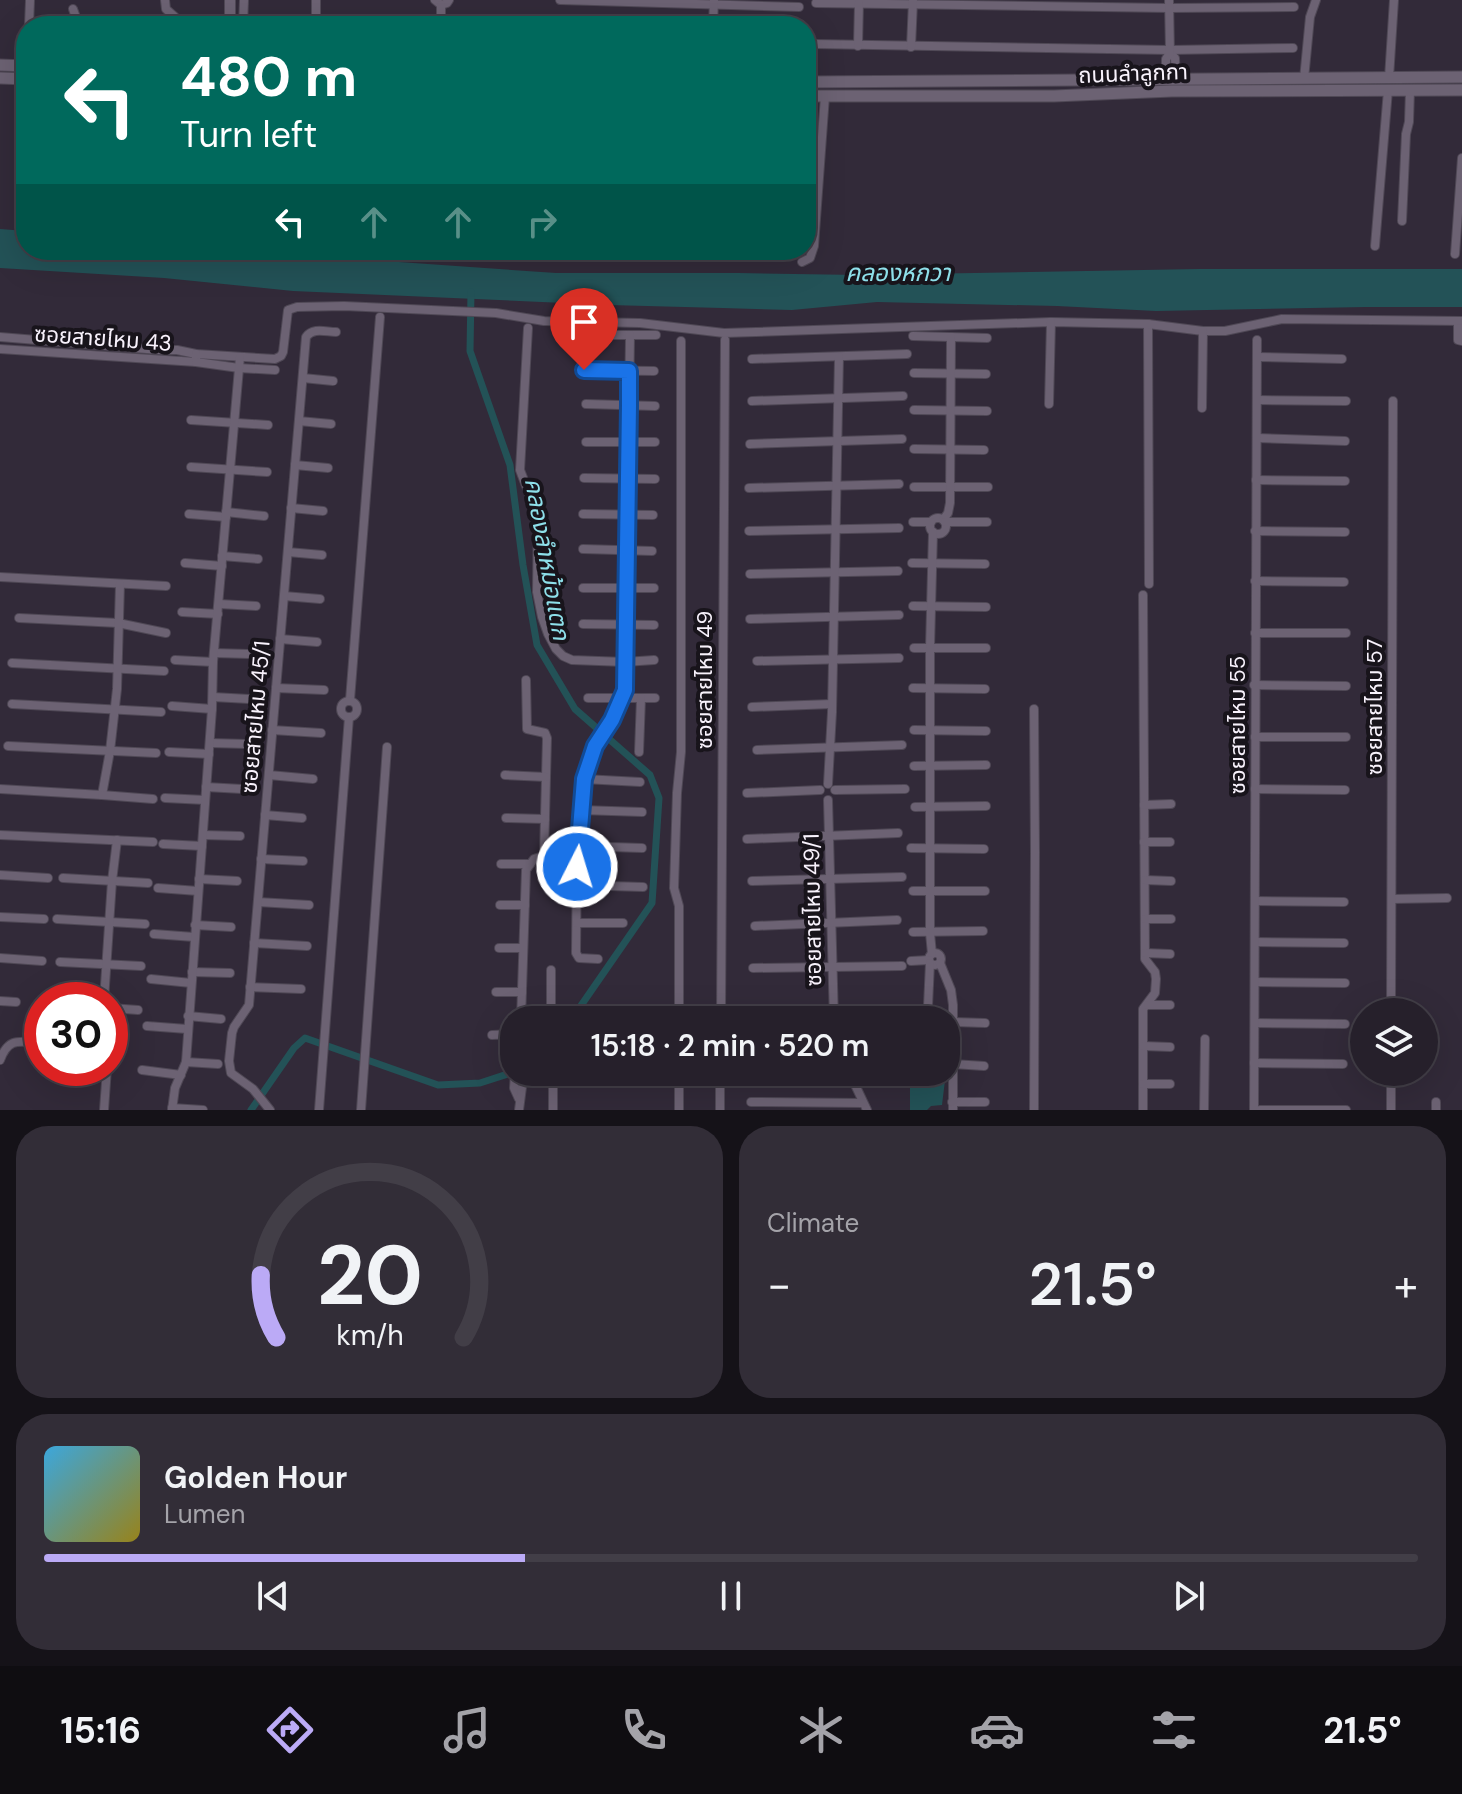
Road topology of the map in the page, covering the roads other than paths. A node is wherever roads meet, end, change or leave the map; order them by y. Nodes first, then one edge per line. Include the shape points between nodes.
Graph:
1 (560, 0) edge
2 (1316, 0) edge
3 (1394, 0) edge
4 (714, 2) edge
5 (859, 2) edge
6 (912, 2) edge
7 (816, 3) dead end
8 (1169, 4) edge
9 (799, 7) dead end
10 (1294, 7) dead end
11 (73, 9) dead end
12 (75, 16) edge
13 (816, 44) edge
14 (858, 46) junction
15 (911, 47) junction
16 (1293, 48) dead end
17 (1170, 52) junction
18 (1462, 77) edge
19 (1304, 79) junction
20 (922, 80) junction
21 (1171, 80) junction
22 (816, 82) edge
23 (1388, 84) junction
24 (1410, 90) junction
25 (1462, 90) edge
26 (816, 96) edge
27 (825, 96) junction
28 (922, 96) junction
29 (1462, 158) edge
30 (816, 219) edge
31 (1402, 221) dead end
32 (1459, 228) edge
33 (1375, 246) dead end
34 (1455, 254) dead end
35 (806, 260) edge
36 (802, 262) dead end
37 (380, 317) dead end
38 (1460, 321) edge
39 (1051, 322) junction
40 (1148, 324) junction
41 (528, 328) dead end
42 (1203, 331) junction
43 (336, 332) dead end
44 (592, 335) dead end
45 (630, 335) junction
46 (656, 335) dead end
47 (913, 336) dead end
48 (0, 337) edge
49 (951, 337) junction
50 (987, 338) dead end
51 (725, 340) dead end
52 (1257, 340) dead end
53 (681, 341) dead end
54 (1462, 341) edge
55 (0, 349) edge
56 (907, 354) dead end
57 (240, 357) junction
58 (839, 357) junction
59 (1257, 357) junction
60 (196, 358) junction
61 (752, 359) dead end
62 (1342, 359) dead end
63 (239, 368) junction
64 (275, 370) dead end
65 (584, 370) dead end
66 (629, 371) junction
67 (654, 371) dead end
68 (914, 373) dead end
69 (950, 373) junction
70 (986, 374) dead end
71 (303, 378) junction
72 (333, 381) dead end
73 (903, 396) dead end
74 (838, 398) junction
75 (1257, 400) junction
76 (752, 401) dead end
77 (1346, 401) dead end
78 (1393, 401) dead end
79 (586, 404) dead end
80 (1049, 404) dead end
81 (629, 405) junction
82 (655, 406) dead end
83 (1202, 408) dead end
84 (914, 410) dead end
85 (950, 411) junction
86 (987, 411) dead end
87 (191, 420) dead end
88 (299, 421) junction
89 (234, 422) junction
90 (331, 424) dead end
91 (268, 425) dead end
92 (1257, 438) junction
93 (902, 439) dead end
94 (837, 440) junction
95 (1345, 441) dead end
96 (586, 442) dead end
97 (628, 442) junction
98 (655, 442) dead end
99 (750, 444) dead end
100 (914, 449) dead end
101 (950, 449) junction
102 (984, 450) dead end
103 (295, 465) junction
104 (191, 467) dead end
105 (328, 468) dead end
106 (230, 469) junction
107 (267, 472) dead end
108 (584, 478) dead end
109 (628, 479) junction
110 (655, 479) dead end
111 (1256, 480) junction
112 (1345, 481) dead end
113 (899, 484) dead end
114 (836, 485) junction
115 (914, 487) dead end
116 (950, 487) junction
117 (988, 487) dead end
118 (749, 488) dead end
119 (291, 508) junction
120 (323, 511) dead end
121 (189, 514) dead end
122 (226, 514) junction
123 (583, 514) dead end
124 (627, 515) junction
125 (653, 515) dead end
126 (264, 516) dead end
127 (944, 521) junction
128 (913, 522) dead end
129 (987, 522) dead end
130 (932, 527) junction
131 (899, 528) dead end
132 (835, 530) junction
133 (749, 531) dead end
134 (1255, 531) junction
135 (1345, 532) dead end
136 (583, 549) dead end
137 (627, 551) junction
138 (652, 551) dead end
139 (288, 552) junction
140 (322, 555) dead end
141 (222, 556) junction
142 (258, 559) dead end
143 (185, 563) dead end
144 (912, 563) dead end
145 (933, 563) junction
146 (985, 564) dead end
147 (222, 566) junction
148 (898, 571) dead end
149 (750, 574) dead end
150 (835, 574) junction
151 (0, 577) edge
152 (1255, 581) junction
153 (1344, 582) dead end
154 (120, 584) junction
155 (1149, 584) dead end
156 (166, 586) dead end
157 (583, 588) dead end
158 (626, 588) junction
159 (654, 588) dead end
160 (1143, 595) dead end
161 (284, 596) junction
162 (320, 599) dead end
163 (219, 604) junction
164 (256, 606) dead end
165 (913, 606) dead end
166 (932, 606) junction
167 (986, 607) dead end
168 (182, 612) dead end
169 (218, 614) junction
170 (899, 615) dead end
171 (834, 617) junction
172 (19, 618) dead end
173 (750, 619) dead end
174 (118, 623) junction
175 (583, 624) dead end
176 (626, 624) junction
177 (654, 625) dead end
178 (166, 633) dead end
179 (1255, 633) junction
180 (1346, 633) dead end
181 (280, 639) junction
182 (317, 642) dead end
183 (914, 648) dead end
184 (930, 648) junction
185 (986, 648) dead end
186 (249, 654) dead end
187 (214, 658) junction
188 (899, 658) dead end
189 (175, 660) dead end
190 (654, 660) dead end
191 (833, 660) junction
192 (757, 661) dead end
193 (625, 662) junction
194 (12, 663) dead end
195 (118, 669) junction
196 (164, 671) dead end
197 (526, 680) dead end
198 (1254, 685) junction
199 (1346, 686) dead end
200 (276, 688) junction
201 (913, 688) dead end
202 (930, 689) junction
203 (985, 689) dead end
204 (324, 690) dead end
205 (213, 697) junction
206 (588, 698) dead end
207 (621, 698) junction
208 (641, 698) junction
209 (655, 698) dead end
210 (249, 699) dead end
211 (12, 704) dead end
212 (832, 704) junction
213 (172, 706) dead end
214 (752, 707) dead end
215 (212, 709) junction
216 (1034, 709) dead end
217 (115, 711) junction
218 (161, 712) dead end
219 (272, 730) junction
220 (914, 730) dead end
221 (930, 730) junction
222 (986, 731) dead end
223 (321, 733) dead end
224 (1255, 737) junction
225 (1346, 737) dead end
226 (210, 743) junction
227 (247, 744) dead end
228 (902, 745) dead end
229 (8, 746) dead end
230 (387, 747) dead end
231 (831, 748) junction
232 (757, 750) dead end
233 (110, 751) junction
234 (169, 752) dead end
235 (639, 752) dead end
236 (156, 753) dead end
237 (209, 754) junction
238 (930, 765) junction
239 (986, 765) dead end
240 (914, 766) dead end
241 (269, 775) junction
242 (505, 775) dead end
243 (546, 777) junction
244 (313, 779) dead end
245 (584, 779) junction
246 (640, 782) dead end
247 (828, 784) junction
248 (206, 787) junction
249 (0, 789) edge
250 (242, 789) dead end
251 (905, 789) dead end
252 (1255, 789) junction
253 (820, 790) junction
254 (835, 790) junction
255 (1345, 790) dead end
256 (747, 793) dead end
257 (102, 795) junction
258 (165, 798) dead end
259 (153, 799) dead end
260 (205, 800) junction
261 (828, 800) junction
262 (1171, 804) dead end
263 (1144, 805) junction
264 (930, 806) junction
265 (986, 806) dead end
266 (915, 807) dead end
267 (581, 810) junction
268 (642, 812) dead end
269 (265, 815) junction
270 (302, 818) dead end
271 (506, 818) dead end
272 (545, 819) junction
273 (898, 833) dead end
274 (0, 835) edge
275 (203, 835) junction
276 (828, 835) junction
277 (240, 836) dead end
278 (747, 839) dead end
279 (117, 840) junction
280 (1144, 842) junction
281 (1170, 842) dead end
282 (202, 846) junction
283 (578, 848) junction
284 (642, 848) dead end
285 (911, 848) dead end
286 (930, 848) junction
287 (984, 849) dead end
288 (544, 856) junction
289 (261, 859) junction
290 (303, 861) dead end
291 (501, 864) dead end
292 (530, 864) junction
293 (0, 875) edge
294 (902, 877) dead end
295 (48, 878) dead end
296 (63, 878) dead end
297 (199, 879) junction
298 (829, 879) junction
299 (1145, 880) junction
300 (112, 881) junction
301 (237, 881) dead end
302 (752, 881) dead end
303 (1171, 881) dead end
304 (148, 883) dead end
305 (577, 885) junction
306 (643, 887) dead end
307 (158, 888) dead end
308 (198, 891) junction
309 (913, 891) dead end
310 (930, 891) junction
311 (985, 891) dead end
312 (1447, 898) dead end
313 (1392, 899) junction
314 (1255, 901) junction
315 (258, 902) junction
316 (1344, 902) dead end
317 (309, 905) dead end
318 (500, 905) dead end
319 (525, 905) junction
320 (0, 917) edge
321 (44, 919) dead end
322 (57, 919) dead end
323 (1145, 919) junction
324 (1171, 919) dead end
325 (897, 920) dead end
326 (109, 923) junction
327 (577, 923) junction
328 (623, 923) dead end
329 (830, 923) junction
330 (145, 924) dead end
331 (195, 925) junction
332 (755, 926) dead end
333 (231, 927) dead end
334 (983, 931) dead end
335 (913, 932) dead end
336 (930, 933) junction
337 (154, 934) dead end
338 (194, 937) junction
339 (1255, 942) junction
340 (254, 943) junction
341 (1344, 943) dead end
342 (307, 946) dead end
343 (499, 948) dead end
344 (523, 948) junction
345 (1145, 953) junction
346 (1170, 954) dead end
347 (0, 958) edge
348 (598, 959) dead end
349 (930, 959) junction
350 (42, 961) dead end
351 (911, 961) dead end
352 (60, 962) dead end
353 (106, 964) junction
354 (141, 966) dead end
355 (902, 966) dead end
356 (831, 967) junction
357 (753, 968) dead end
358 (551, 970) dead end
359 (192, 972) junction
360 (230, 973) dead end
361 (151, 979) dead end
362 (105, 982) edge
363 (1255, 982) junction
364 (191, 983) junction
365 (1345, 983) dead end
366 (250, 987) junction
367 (301, 989) dead end
368 (496, 992) dead end
369 (522, 992) junction
370 (1391, 998) edge
371 (0, 1001) edge
372 (16, 1002) dead end
373 (1148, 1005) junction
374 (1170, 1005) dead end
375 (522, 1006) edge
376 (551, 1006) edge
377 (679, 1006) edge
378 (721, 1006) edge
379 (833, 1006) edge
380 (928, 1006) dead end
381 (952, 1006) edge
382 (128, 1009) edge
383 (138, 1010) dead end
384 (188, 1016) junction
385 (221, 1019) dead end
386 (960, 1022) edge
387 (985, 1023) dead end
388 (1255, 1023) junction
389 (1345, 1024) dead end
390 (147, 1026) dead end
391 (187, 1029) junction
392 (492, 1035) dead end
393 (500, 1035) edge
394 (1205, 1039) dead end
395 (24, 1042) edge
396 (1143, 1046) junction
397 (1170, 1047) dead end
398 (0, 1060) edge
399 (186, 1062) junction
400 (1254, 1063) junction
401 (218, 1064) dead end
402 (960, 1064) edge
403 (1343, 1064) dead end
404 (984, 1066) dead end
405 (142, 1070) dead end
406 (181, 1075) junction
407 (1143, 1084) junction
408 (1170, 1084) dead end
409 (106, 1086) edge
410 (553, 1086) edge
411 (679, 1086) edge
412 (720, 1086) edge
413 (856, 1086) edge
414 (952, 1086) edge
415 (1391, 1086) edge
416 (519, 1088) edge
417 (751, 1102) dead end
418 (985, 1102) dead end
419 (865, 1106) edge
420 (952, 1106) edge
421 (268, 1107) edge
422 (172, 1109) edge
423 (104, 1110) edge
424 (203, 1110) edge
425 (319, 1110) edge
426 (361, 1110) edge
427 (519, 1110) edge
428 (553, 1110) edge
429 (679, 1110) edge
430 (720, 1110) edge
431 (1034, 1110) edge
432 (1143, 1110) edge
433 (1204, 1110) edge
434 (1257, 1110) edge
435 (1346, 1110) edge
436 (1391, 1110) edge

1 - 4 street
2 - 19 street
3 - 23 street
4 - 9 street
5 - 6 street
5 - 7 street
5 - 14 street
6 - 8 street
6 - 15 street
8 - 10 street
8 - 17 street
11 - 12 street
13 - 14 street
14 - 15 street
15 - 17 street
16 - 17 street
17 - 21 street via 1166,59
18 - 23 main road, ถนนลำลูกกา
19 - 21 main road, ถนนลำลูกกา
19 - 23 main road, ถนนลำลูกกา
20 - 21 main road, ถนนลำลูกกา
20 - 22 main road, ถนนลำลูกกา
20 - 28 main road
23 - 24 main road, ถนนลำลูกกา
23 - 28 main road, ถนนลำลูกกา
23 - 33 street
24 - 25 main road, ถนนลำลูกกา
24 - 31 street
26 - 27 main road, ถนนลำลูกกา
27 - 28 main road, ถนนลำลูกกา
27 - 30 street
29 - 32 street
32 - 34 street
35 - 36 street
37 - 425 street via 350,700 341,710 349,717
38 - 42 street via 1282,319
38 - 54 street
39 - 40 street
39 - 57 street via 724,333 496,313 292,308 286,312 281,356
39 - 80 street
40 - 42 street
40 - 155 street
41 - 193 street via 520,470 538,517 536,584 542,617 563,656
42 - 83 street
43 - 71 street, ซอยสายไหม 45/1 via 309,332
44 - 45 street
45 - 46 street
45 - 66 street
47 - 49 street
48 - 60 street via 177,350
49 - 50 street
49 - 69 street
51 - 378 street, ซอยสายไหม 49
52 - 59 street, ซอยสายไหม 55
53 - 377 street via 681,752 674,888 680,915
55 - 60 street, ซอยสายไหม 43
56 - 58 street
57 - 60 street
57 - 63 street
58 - 61 street
58 - 74 street
59 - 62 street
59 - 75 street, ซอยสายไหม 55
60 - 63 street
63 - 64 street
63 - 89 street
65 - 66 street
66 - 67 street
66 - 81 street
68 - 69 street
69 - 70 street
69 - 85 street
71 - 72 street
71 - 88 street, ซอยสายไหม 45/1
73 - 74 street
74 - 76 street
74 - 94 street
75 - 77 street
75 - 92 street, ซอยสายไหม 55
78 - 313 street, ซอยสายไหม 57
79 - 81 street
81 - 82 street
81 - 97 street
84 - 85 street
85 - 86 street
85 - 101 street
87 - 89 street
88 - 90 street
88 - 103 street, ซอยสายไหม 45/1
89 - 91 street
89 - 106 street
92 - 95 street
92 - 111 street, ซอยสายไหม 55
93 - 94 street
94 - 99 street
94 - 114 street
96 - 97 street
97 - 98 street
97 - 109 street
100 - 101 street
101 - 102 street
101 - 116 street
103 - 105 street
103 - 119 street, ซอยสายไหม 45/1
104 - 106 street
106 - 107 street
106 - 122 street
108 - 109 street
109 - 110 street
109 - 124 street
111 - 112 street
111 - 134 street, ซอยสายไหม 55
113 - 114 street
114 - 118 street
114 - 132 street
115 - 116 street
116 - 117 street
116 - 127 street
119 - 120 street
119 - 139 street, ซอยสายไหม 45/1
121 - 122 street
122 - 126 street
122 - 141 street
123 - 124 street
124 - 125 street
124 - 137 street
127 - 129 street
127 - 130 street via 938,518
128 - 130 street
130 - 145 street
131 - 132 street
132 - 133 street
132 - 150 street
134 - 135 street
134 - 152 street, ซอยสายไหม 55
136 - 137 street
137 - 138 street
137 - 158 street
139 - 140 street
139 - 161 street, ซอยสายไหม 45/1
141 - 142 street
141 - 147 street
143 - 147 street
144 - 145 street
145 - 146 street
145 - 166 street
147 - 163 street
148 - 150 street
149 - 150 street
150 - 171 street
151 - 154 street
152 - 153 street
152 - 179 street, ซอยสายไหม 55
154 - 156 street
154 - 174 street
157 - 158 street
158 - 159 street
158 - 176 street
160 - 263 street
161 - 162 street
161 - 181 street, ซอยสายไหม 45/1
163 - 164 street
163 - 169 street
165 - 166 street
166 - 167 street
166 - 184 street
168 - 169 street
169 - 187 street
170 - 171 street
171 - 173 street
171 - 191 street
172 - 174 street
174 - 178 street
174 - 195 street
175 - 176 street
176 - 177 street
176 - 193 street
179 - 180 street
179 - 198 street, ซอยสายไหม 55
181 - 182 street
181 - 200 street, ซอยสายไหม 45/1
183 - 184 street
184 - 185 street
184 - 202 street
186 - 187 street
187 - 189 street
187 - 205 street
188 - 191 street
190 - 193 street
191 - 192 street
191 - 212 street
193 - 207 street
194 - 195 street
195 - 196 street
195 - 217 street
197 - 243 street via 527,729 547,738
198 - 199 street
198 - 224 street, ซอยสายไหม 55
200 - 204 street
200 - 219 street, ซอยสายไหม 45/1
201 - 202 street
202 - 203 street
202 - 221 street
205 - 210 street
205 - 215 street
206 - 207 street
207 - 208 street
207 - 245 street
208 - 209 street
208 - 235 street
211 - 217 street
212 - 214 street
212 - 231 street
213 - 215 street
215 - 226 street
216 - 431 street
217 - 218 street
217 - 233 street
219 - 223 street
219 - 241 street, ซอยสายไหม 45/1
220 - 221 street
221 - 222 street
221 - 238 street
224 - 225 street
224 - 252 street, ซอยสายไหม 55
226 - 227 street
226 - 237 street
228 - 231 street
229 - 233 street
230 - 426 street
231 - 232 street
231 - 247 street
233 - 236 street
233 - 257 street
234 - 237 street
237 - 248 street
238 - 239 street
238 - 240 street
238 - 264 street
241 - 244 street
241 - 269 street, ซอยสายไหม 45/1
242 - 243 street
243 - 272 street
245 - 246 street
245 - 267 street
247 - 253 street
247 - 254 street
248 - 250 street
248 - 260 street
249 - 257 street
251 - 254 street
252 - 255 street
252 - 314 street, ซอยสายไหม 55
253 - 256 street
253 - 261 street
254 - 261 street
257 - 259 street
258 - 260 street
260 - 275 street
261 - 276 street, ซอยสายไหม 49/1
262 - 263 street
263 - 280 street
264 - 265 street
264 - 266 street
264 - 286 street
267 - 268 street
267 - 283 street
269 - 270 street
269 - 289 street, ซอยสายไหม 45/1
271 - 272 street
272 - 288 street
273 - 276 street
274 - 279 street
275 - 277 street
275 - 282 street
276 - 278 street
276 - 298 street, ซอยสายไหม 49/1
279 - 282 street
279 - 300 street
280 - 281 street
280 - 299 street
282 - 297 street
283 - 284 street
283 - 288 street
283 - 305 street
285 - 286 street
286 - 287 street
286 - 310 street
288 - 292 street
289 - 290 street
289 - 315 street, ซอยสายไหม 45/1
291 - 292 street
292 - 319 street
293 - 295 street
294 - 298 street
296 - 300 street
297 - 301 street
297 - 308 street
298 - 302 street
298 - 329 street, ซอยสายไหม 49/1
299 - 303 street
299 - 323 street
300 - 304 street
300 - 326 street
305 - 306 street
305 - 327 street
307 - 308 street
308 - 331 street
309 - 310 street
310 - 311 street
310 - 336 street
312 - 313 street
313 - 370 street, ซอยสายไหม 57
314 - 316 street
314 - 339 street, ซอยสายไหม 55
315 - 317 street
315 - 340 street, ซอยสายไหม 45/1
318 - 319 street
319 - 344 street
320 - 321 street
322 - 326 street
323 - 324 street
323 - 345 street
325 - 329 street
326 - 330 street
326 - 353 street
327 - 328 street
327 - 348 street via 576,953 579,958
329 - 332 street
329 - 356 street, ซอยสายไหม 49/1
331 - 333 street
331 - 338 street
334 - 336 street
335 - 336 street
336 - 349 street
337 - 338 street
338 - 359 street
339 - 341 street
339 - 363 street, ซอยสายไหม 55
340 - 342 street
340 - 366 street, ซอยสายไหม 45/1
343 - 344 street
344 - 369 street
345 - 346 street
345 - 373 street via 1156,979
347 - 350 street
349 - 351 street
349 - 380 street
349 - 381 street via 935,966 940,963
352 - 353 street
353 - 354 street
353 - 362 street
355 - 356 street
356 - 357 street
356 - 379 street, ซอยสายไหม 49/1
358 - 376 street
359 - 360 street
359 - 364 street
361 - 364 street
363 - 365 street
363 - 388 street, ซอยสายไหม 55
364 - 384 street
366 - 367 street
366 - 421 street, ซอยสายไหม 45/1 via 248,1009 234,1027 229,1061 231,1073
368 - 369 street
369 - 375 street
371 - 372 street
373 - 374 street
373 - 396 street via 1143,1009
382 - 383 street
384 - 385 street
384 - 391 street
386 - 387 street
388 - 389 street
388 - 400 street, ซอยสายไหม 55
390 - 391 street
391 - 399 street
392 - 393 street
394 - 433 street
395 - 398 street via 9,1044
396 - 397 street
396 - 407 street
399 - 401 street
399 - 406 street
400 - 403 street
400 - 434 street, ซอยสายไหม 55
402 - 404 street
405 - 406 street
406 - 422 street
407 - 408 street
407 - 432 street
409 - 423 street
410 - 428 street
411 - 429 street
412 - 430 street
413 - 419 street
414 - 420 street
415 - 436 street
416 - 427 street
417 - 419 street
418 - 420 street
422 - 424 street
434 - 435 street

